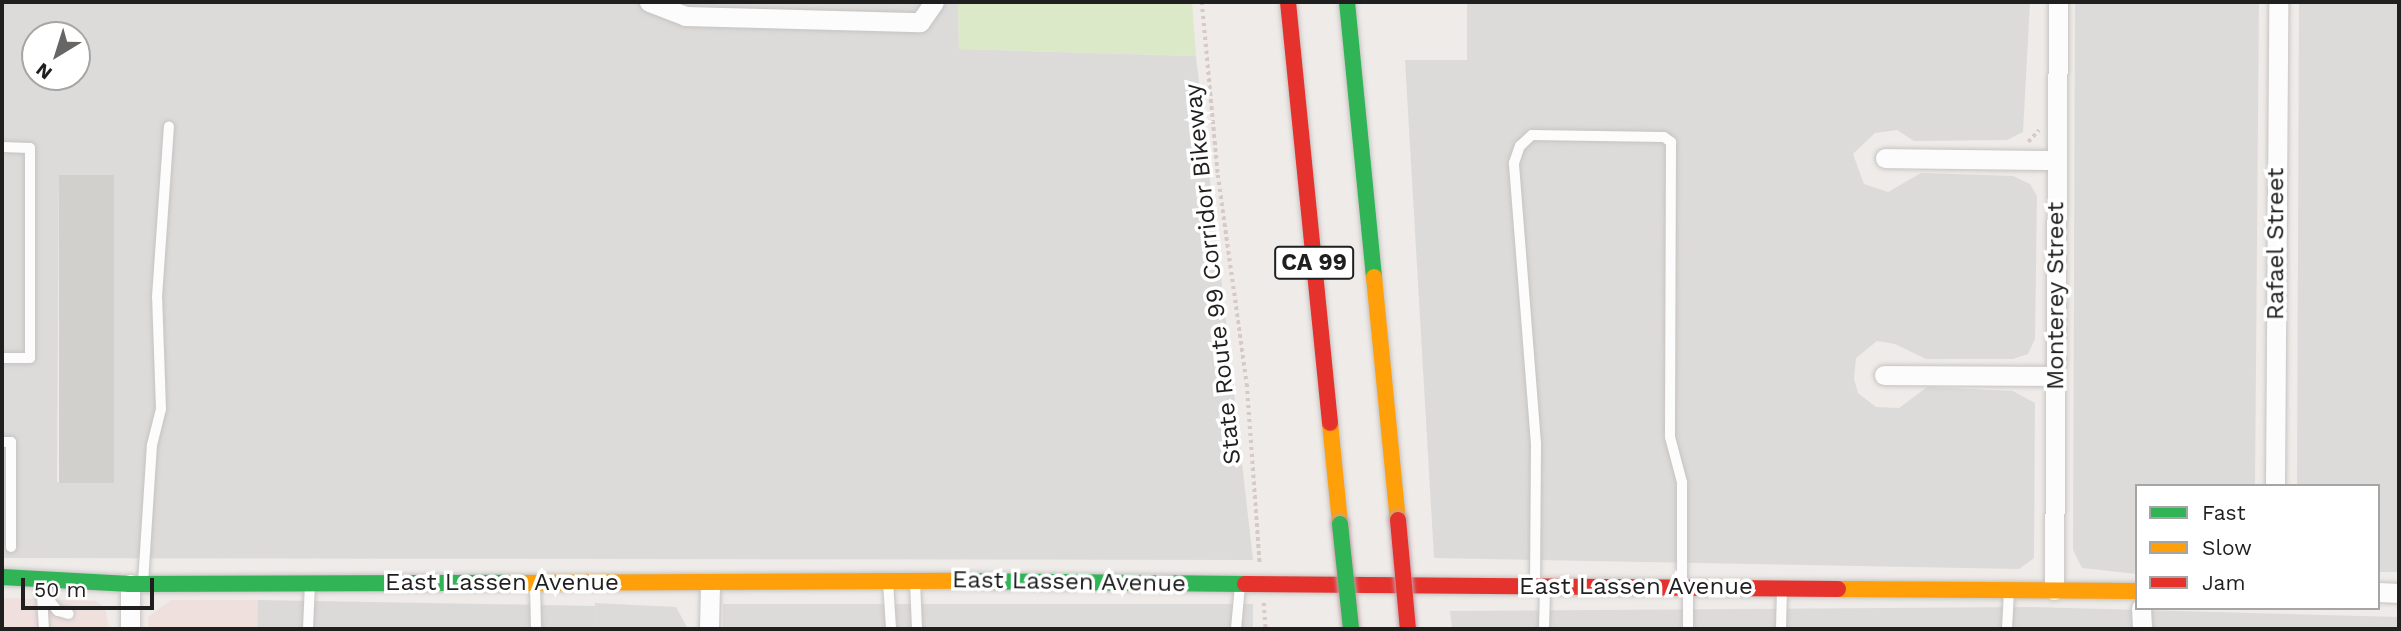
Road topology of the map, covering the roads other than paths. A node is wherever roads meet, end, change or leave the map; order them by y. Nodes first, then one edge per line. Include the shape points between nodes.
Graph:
1 (649, 2) edge
2 (934, 2) edge
3 (1288, 2) edge
4 (1347, 2) edge
5 (2058, 2) edge
6 (2278, 2) edge
7 (169, 126) dead end
8 (2, 147) edge
9 (1885, 158) dead end
10 (2057, 160) junction
11 (2, 358) edge
12 (1884, 375) dead end
13 (2055, 376) junction
14 (2, 442) edge
15 (2275, 484) edge
16 (11, 547) dead end
17 (2, 577) edge
18 (915, 581) junction
19 (888, 582) junction
20 (310, 583) junction
21 (534, 583) junction
22 (136, 584) junction
23 (710, 584) junction
24 (1240, 584) junction
25 (42, 586) junction
26 (1540, 587) junction
27 (1685, 588) junction
28 (1782, 588) junction
29 (2009, 590) junction
30 (2054, 590) junction
31 (2135, 591) edge
32 (2380, 592) edge
33 (2399, 593) edge
34 (2141, 610) edge
35 (69, 614) dead end
36 (44, 629) edge
37 (130, 629) edge
38 (308, 629) edge
39 (536, 629) edge
40 (709, 629) edge
41 (891, 629) edge
42 (917, 629) edge
43 (1236, 629) edge
44 (1351, 629) edge
45 (1408, 629) edge
46 (1544, 629) edge
47 (1688, 629) edge
48 (1781, 629) edge
49 (2007, 629) edge
50 (2142, 629) edge

1 - 2 street via 685,16 920,22
3 - 44 main road, CA 99, bridge
4 - 45 main road, CA 99, bridge
5 - 10 street, Monterey Street
6 - 15 street, Rafael Street
7 - 22 lane via 157,297 160,410
8 - 11 lane via 30,148 30,358
9 - 10 street
10 - 13 street, Monterey Street
12 - 13 street
13 - 30 street, Monterey Street
14 - 16 lane via 11,442
17 - 25 main road, East Lassen Avenue
18 - 19 main road, East Lassen Avenue
18 - 24 main road, East Lassen Avenue
18 - 42 lane
19 - 23 main road, East Lassen Avenue
19 - 41 lane
20 - 21 main road, East Lassen Avenue
20 - 22 main road, East Lassen Avenue
20 - 38 lane
21 - 23 main road, East Lassen Avenue
21 - 39 lane
22 - 25 main road, East Lassen Avenue
22 - 37 street
23 - 40 street
24 - 26 main road, East Lassen Avenue
24 - 43 lane
25 - 35 lane via 59,616
25 - 36 lane
26 - 27 main road, East Lassen Avenue
26 - 27 lane via 1536,444 1514,163 1520,146 1532,135 1664,137 1671,142 1670,437 1682,482
26 - 46 lane
27 - 28 main road, East Lassen Avenue
27 - 47 lane
28 - 29 main road, East Lassen Avenue
28 - 48 lane
29 - 30 main road, East Lassen Avenue
29 - 49 lane
30 - 31 main road, East Lassen Avenue
32 - 33 street
34 - 50 street

